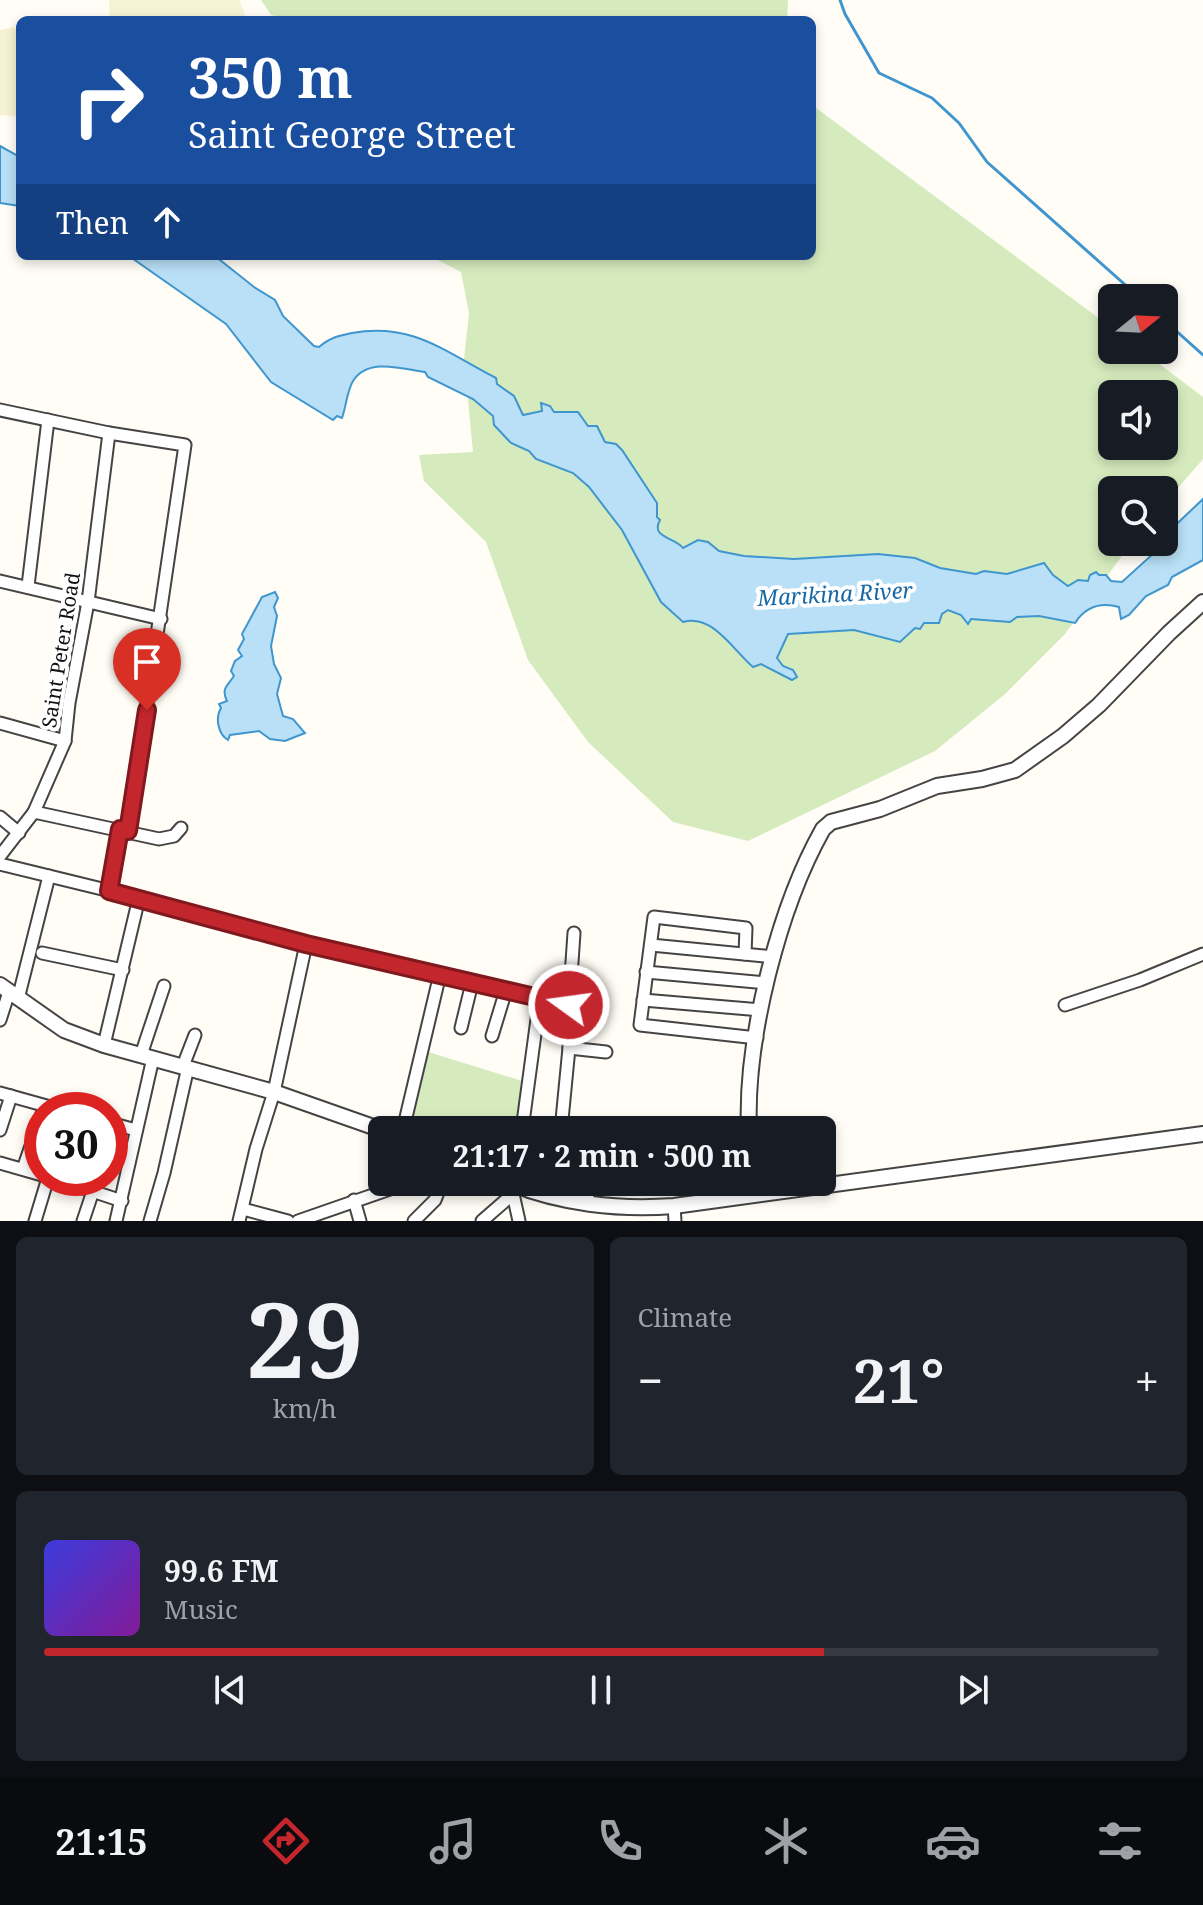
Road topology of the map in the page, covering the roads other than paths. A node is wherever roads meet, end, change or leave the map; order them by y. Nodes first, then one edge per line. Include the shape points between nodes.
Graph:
1 (0, 410) edge
2 (48, 420) junction
3 (109, 433) junction
4 (0, 581) edge
5 (28, 586) junction
6 (88, 602) junction
7 (1203, 602) edge
8 (161, 619) junction
9 (0, 723) edge
10 (65, 741) junction
11 (34, 812) junction
12 (0, 817) edge
13 (181, 828) dead end
14 (124, 830) junction
15 (19, 833) junction
16 (0, 856) edge
17 (0, 864) edge
18 (49, 876) junction
19 (109, 891) junction
20 (139, 898) junction
21 (574, 933) dead end
22 (306, 944) junction
23 (651, 945) junction
24 (42, 953) dead end
25 (745, 954) junction
26 (1203, 954) edge
27 (774, 957) junction
28 (123, 970) junction
29 (646, 972) junction
30 (440, 974) junction
31 (472, 983) junction
32 (767, 983) junction
33 (164, 986) dead end
34 (506, 990) junction
35 (9, 992) edge
36 (540, 997) junction
37 (643, 1000) junction
38 (569, 1005) junction
39 (1065, 1005) dead end
40 (761, 1010) junction
41 (0, 1020) edge
42 (461, 1028) dead end
43 (195, 1035) dead end
44 (492, 1036) dead end
45 (757, 1038) junction
46 (104, 1045) junction
47 (569, 1048) junction
48 (606, 1052) dead end
49 (147, 1056) junction
50 (186, 1066) junction
51 (274, 1092) junction
52 (6, 1095) edge
53 (406, 1116) edge
54 (524, 1116) edge
55 (562, 1116) edge
56 (750, 1116) edge
57 (368, 1125) edge
58 (128, 1128) edge
59 (0, 1130) edge
60 (136, 1130) junction
61 (1203, 1134) edge
62 (0, 1163) edge
63 (24, 1166) edge
64 (23, 1169) joint
65 (836, 1179) edge
66 (46, 1196) edge
67 (91, 1196) edge
68 (108, 1196) edge
69 (368, 1196) edge
70 (437, 1196) edge
71 (504, 1196) edge
72 (515, 1196) edge
73 (572, 1196) edge
74 (588, 1196) edge
75 (729, 1196) edge
76 (354, 1200) junction
77 (122, 1201) junction
78 (587, 1202) junction
79 (674, 1214) edge
80 (241, 1215) edge
81 (35, 1221) edge
82 (83, 1221) edge
83 (116, 1221) edge
84 (150, 1221) edge
85 (288, 1221) edge
86 (298, 1221) edge
87 (360, 1221) edge
88 (414, 1221) edge
89 (482, 1221) edge
90 (519, 1221) edge

1 - 2 street
2 - 3 street
2 - 5 street
3 - 6 street, Saint Peter Road
3 - 8 street via 185,445
4 - 5 street
5 - 6 street
6 - 8 street
6 - 10 street, Saint Peter Road
7 - 27 street via 1099,705 1015,770 937,786 831,822 794,887
8 - 14 street
9 - 10 street
10 - 11 street, Saint Peter Road
11 - 14 street
11 - 15 street, Saint Peter Road
12 - 15 street
13 - 14 street via 167,840
14 - 19 street
15 - 16 street, Saint Peter Road
17 - 18 street
18 - 19 street
18 - 35 street
19 - 20 street
20 - 22 street
20 - 28 street
21 - 38 street
22 - 30 street
22 - 51 street
23 - 25 street
23 - 25 street via 654,917 746,928
23 - 29 street
24 - 28 street
25 - 27 street
26 - 39 street
27 - 32 street
28 - 46 street
29 - 32 street
29 - 37 street
30 - 31 street
30 - 53 street
31 - 34 street
31 - 42 street
32 - 40 street
33 - 49 street
34 - 36 street
34 - 44 street
35 - 41 street
35 - 46 street via 64,1030
36 - 38 street
36 - 54 street
37 - 40 street
37 - 45 street via 640,1025
38 - 47 street
40 - 45 street
43 - 50 street
45 - 56 street
46 - 49 street
47 - 48 street
47 - 55 street
49 - 50 street
49 - 60 street
50 - 51 street
50 - 84 street
51 - 57 street
51 - 80 street
52 - 59 street
58 - 60 street
60 - 77 street
61 - 65 street
62 - 64 street
63 - 64 street
66 - 81 street
67 - 82 street
68 - 77 street
69 - 76 street
70 - 88 street
71 - 89 street
72 - 90 street
73 - 78 street
74 - 78 street
75 - 79 street
76 - 86 street
76 - 87 street
77 - 83 street
78 - 79 street
80 - 85 street

